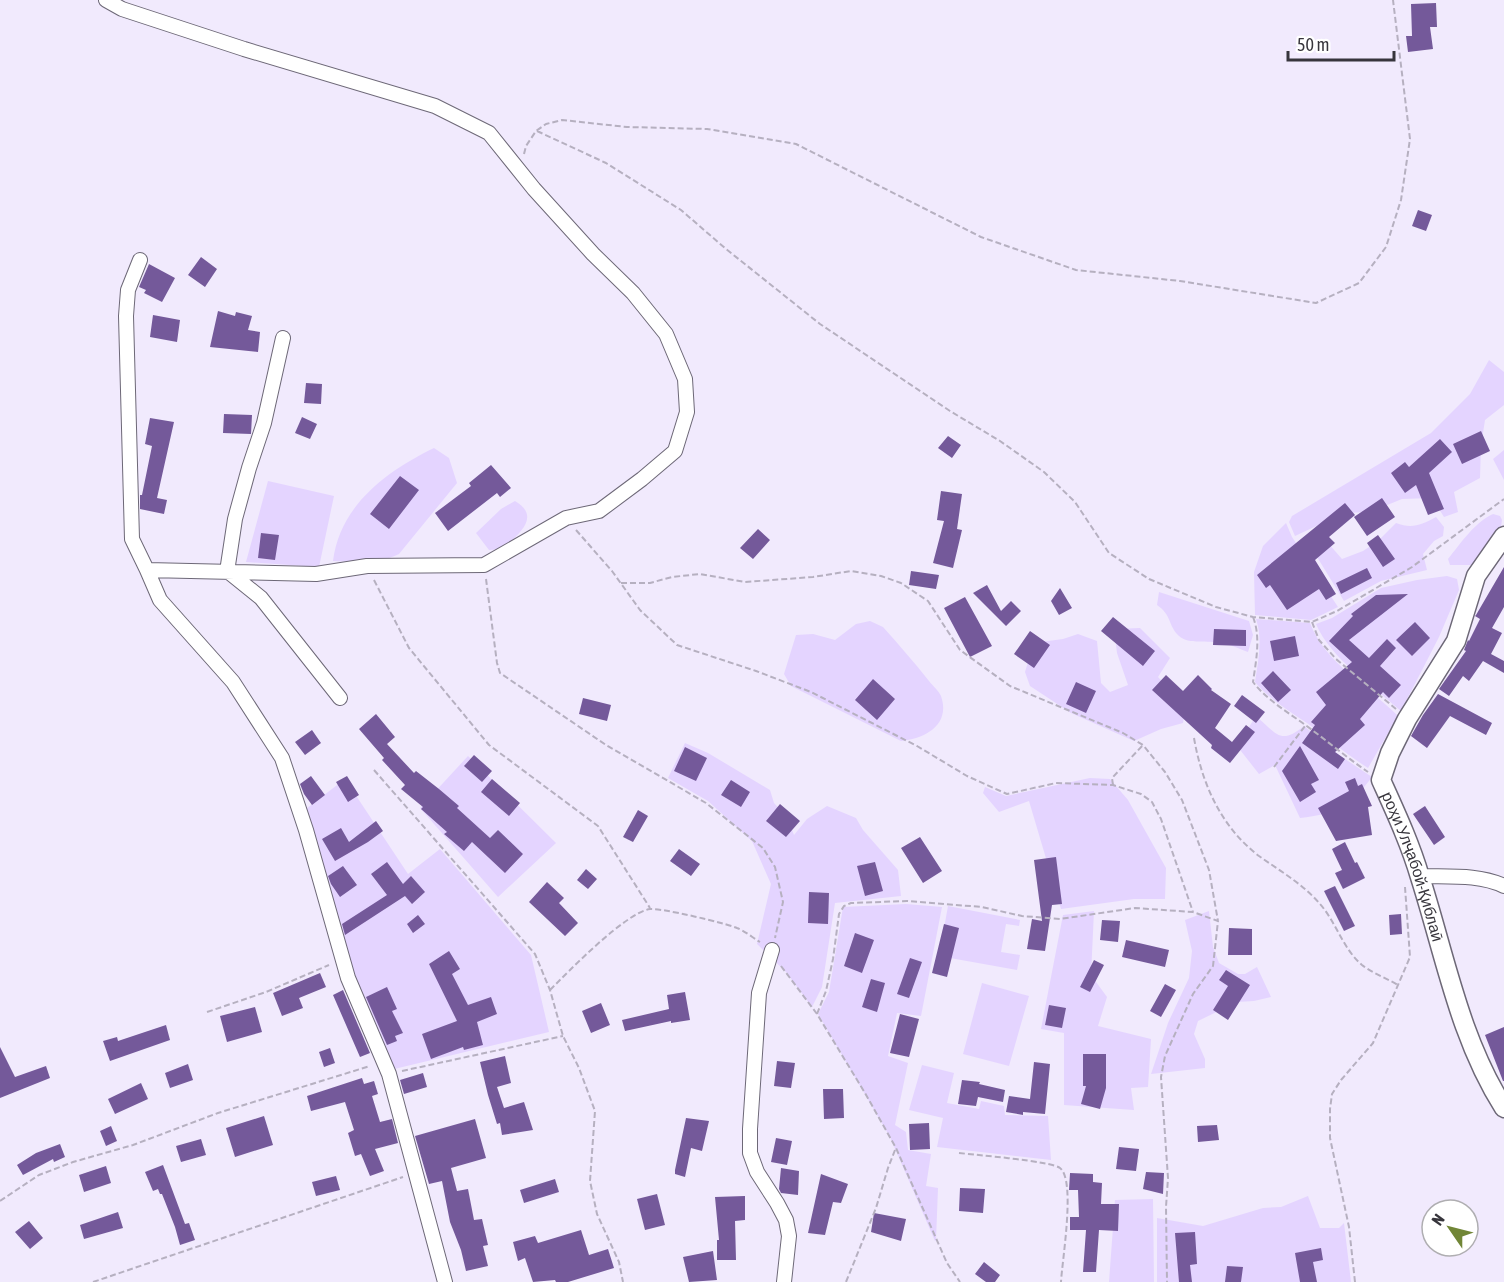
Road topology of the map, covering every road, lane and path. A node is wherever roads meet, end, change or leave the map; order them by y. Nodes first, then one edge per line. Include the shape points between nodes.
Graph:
1 (106, 0) edge
2 (1393, 0) edge
3 (536, 131) junction
4 (520, 171) junction
5 (140, 260) dead end
6 (283, 338) dead end
7 (1504, 499) edge
8 (566, 518) junction
9 (1504, 536) edge
10 (484, 565) junction
11 (367, 566) junction
12 (147, 570) junction
13 (230, 573) junction
14 (620, 584) junction
15 (1252, 617) junction
16 (1312, 622) junction
17 (340, 698) dead end
18 (1407, 719) junction
19 (1306, 725) junction
20 (1194, 738) dead end
21 (1143, 745) junction
22 (1274, 767) dead end
23 (374, 770) dead end
24 (1381, 780) junction
25 (1113, 785) junction
26 (1412, 879) junction
27 (1504, 886) edge
28 (650, 909) junction
29 (1193, 912) junction
30 (1218, 921) junction
31 (772, 950) junction
32 (342, 959) junction
33 (1398, 985) junction
34 (550, 990) junction
35 (207, 1012) dead end
36 (818, 1014) junction
37 (563, 1036) junction
38 (386, 1068) junction
39 (1504, 1108) edge
40 (896, 1149) junction
41 (959, 1153) dead end
42 (416, 1173) junction
43 (0, 1201) edge
44 (93, 1282) edge
45 (445, 1282) edge
46 (623, 1282) edge
47 (784, 1282) edge
48 (846, 1282) edge
49 (960, 1282) edge
50 (1061, 1282) edge
51 (1167, 1282) edge
52 (1355, 1282) edge

1 - 4 street via 122,9 244,49 435,106 489,134
2 - 3 path via 1410,139 1401,200 1386,247 1359,283 1316,303 1180,281 1076,270 981,237 796,144 707,129 562,120
3 - 4 path via 526,146
3 - 15 path via 606,163 681,210 820,324 1044,472 1075,502 1108,553 1149,579 1216,607
4 - 8 street via 666,334 685,379 687,412 675,451 599,511
5 - 12 street via 128,290 126,316 129,459 132,539
6 - 13 street via 264,423 235,519
7 - 16 path via 1412,567
8 - 10 street
8 - 14 path
9 - 18 street, роҳи Улҷабой-Қиблаӣ via 1476,576 1456,641
10 - 11 street
10 - 31 path via 500,673 606,745 706,803 764,848 776,867 783,902
11 - 13 street via 316,574
11 - 28 path via 409,648 489,745 598,826
12 - 13 street
12 - 32 street via 160,600 233,682 282,758
13 - 17 street via 261,598
14 - 21 path via 700,574 745,582 851,571 881,576 901,583 928,601 960,650 1010,686 1124,733
14 - 25 path via 640,610 677,645 811,692 1006,794 1056,783
15 - 16 path
15 - 19 path via 1257,655 1253,682 1263,695
16 - 18 path via 1319,640 1336,658
18 - 24 street, роҳи Улҷабой-Қиблаӣ
19 - 22 path
19 - 24 path
20 - 33 path via 1203,776 1227,824 1244,843 1321,905 1360,963
21 - 25 path via 1112,778
21 - 30 path via 1166,772 1182,800 1209,870
23 - 34 path via 535,954
24 - 26 street, роҳи Улҷабой-Қиблаӣ via 1401,825
25 - 29 path via 1152,802
26 - 27 street via 1481,879
26 - 33 path via 1410,957
26 - 39 street, роҳи Улҷабой-Қиблаӣ via 1480,1065
28 - 31 path via 736,927
28 - 34 path via 630,919 590,950
29 - 30 path
29 - 36 path via 1135,908 1060,919 907,901 851,903 839,914 833,959
30 - 51 path via 1213,966 1178,1024 1161,1077 1168,1178
31 - 36 path
31 - 47 street via 759,993 750,1154 786,1220 789,1236
32 - 35 path
32 - 38 street
33 - 52 path via 1373,1043 1332,1094 1330,1138 1349,1227
34 - 37 path
36 - 40 path
37 - 38 path
37 - 46 path via 595,1111 590,1181 597,1214 619,1262
38 - 42 street
38 - 43 path via 218,1113 133,1145 73,1162 39,1175
40 - 48 path
40 - 49 path via 942,1253
41 - 50 path via 1047,1163 1062,1169 1068,1212
42 - 44 path
42 - 45 street

